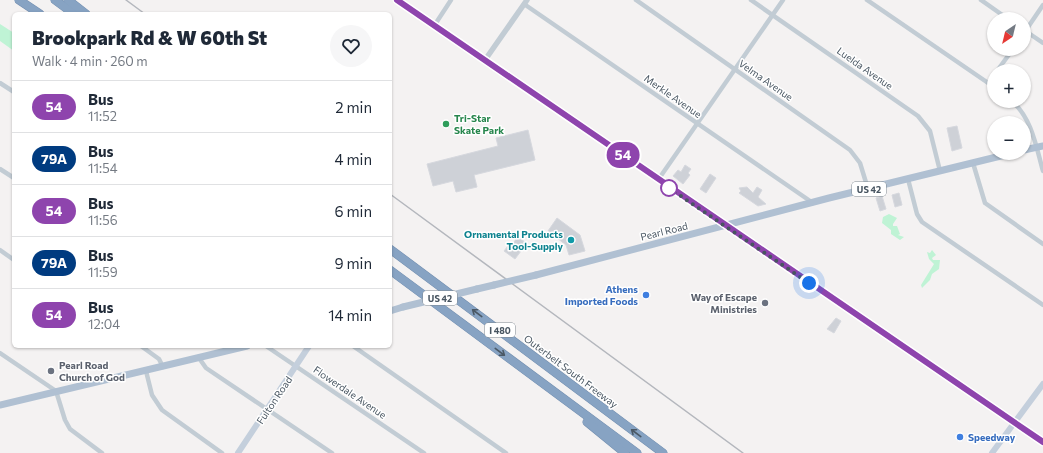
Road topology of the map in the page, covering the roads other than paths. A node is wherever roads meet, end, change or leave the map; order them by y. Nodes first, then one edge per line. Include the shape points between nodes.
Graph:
1 (19, 0) edge
2 (29, 0) edge
3 (55, 0) edge
4 (68, 0) edge
5 (397, 0) edge
6 (451, 0) edge
7 (636, 0) edge
8 (751, 0) edge
9 (783, 0) edge
10 (867, 0) edge
11 (981, 0) edge
12 (525, 2) edge
13 (1043, 5) edge
14 (37, 12) edge
15 (44, 12) edge
16 (71, 12) edge
17 (83, 12) edge
18 (998, 12) edge
19 (772, 15) junction
20 (1031, 21) edge
21 (434, 26) junction
22 (1031, 35) edge
23 (1043, 43) edge
24 (485, 60) junction
25 (735, 69) junction
26 (0, 83) edge
27 (987, 83) edge
28 (12, 91) edge
29 (1018, 108) edge
30 (697, 123) junction
31 (1040, 146) edge
32 (987, 160) edge
33 (973, 163) junction
34 (0, 169) edge
35 (940, 171) junction
36 (1043, 171) edge
37 (12, 177) edge
38 (908, 179) junction
39 (658, 180) junction
40 (868, 189) junction
41 (812, 203) junction
42 (725, 226) junction
43 (1043, 244) edge
44 (0, 250) edge
45 (392, 250) edge
46 (12, 259) edge
47 (392, 271) edge
48 (1043, 305) edge
49 (392, 310) edge
50 (144, 348) edge
51 (238, 348) edge
52 (269, 348) edge
53 (309, 348) edge
54 (356, 348) edge
55 (0, 353) edge
56 (199, 358) junction
57 (163, 367) junction
58 (296, 367) junction
59 (146, 371) junction
60 (1043, 384) edge
61 (546, 386) junction
62 (56, 391) junction
63 (0, 405) edge
64 (268, 410) junction
65 (1014, 423) junction
66 (1043, 442) edge
67 (102, 453) edge
68 (222, 453) edge
69 (238, 453) edge
70 (332, 453) edge
71 (424, 453) edge
72 (506, 453) edge
73 (625, 453) edge
74 (637, 453) edge
75 (663, 453) edge
76 (992, 453) edge

1 - 14 highway
2 - 15 highway
3 - 16 highway
4 - 17 highway
5 - 21 main road
6 - 21 street
7 - 25 street, Velma Avenue
8 - 19 street, Luelda Avenue
9 - 19 street
10 - 27 street
11 - 18 street
12 - 24 street
12 - 30 street, Merkle Avenue
13 - 20 street
19 - 25 street
19 - 35 street, Luelda Avenue via 920,117 930,131
21 - 24 main road
22 - 23 street
24 - 39 main road
25 - 30 street
25 - 40 street, Velma Avenue via 850,150 860,163
26 - 28 street
29 - 31 street via 1025,116
30 - 39 street
30 - 41 street, Merkle Avenue
31 - 36 street
32 - 33 main road, Pearl Road / US 42
33 - 35 main road, Pearl Road / US 42
33 - 43 street via 985,203
34 - 37 street
35 - 38 main road, Pearl Road / US 42
38 - 40 main road, Pearl Road / US 42
38 - 48 street via 917,214 922,222
39 - 42 main road
40 - 41 main road, Pearl Road / US 42
41 - 42 main road, Pearl Road / US 42
42 - 49 main road, Pearl Road / US 42, bridge
42 - 65 main road
44 - 46 street
75 -> 45 highway, Outerbelt South Freeway / I 480
47 -> 61 highway, I 480
50 - 57 street via 159,359
51 - 56 main road
52 - 58 street, Flowerdale Avenue
53 - 58 main road, Fulton Road
54 - 72 street
55 - 62 street
56 - 57 main road
56 - 64 street via 206,368
57 - 59 main road
58 - 64 main road, Fulton Road
58 - 71 street, Flowerdale Avenue
59 - 62 main road
59 - 68 street via 152,395 162,410
60 - 65 main road
61 - 73 highway
61 - 74 highway, I 480
62 - 63 main road
62 - 67 street via 70,429
64 - 69 main road, Fulton Road
64 - 70 street
65 - 66 main road
65 - 76 main road

